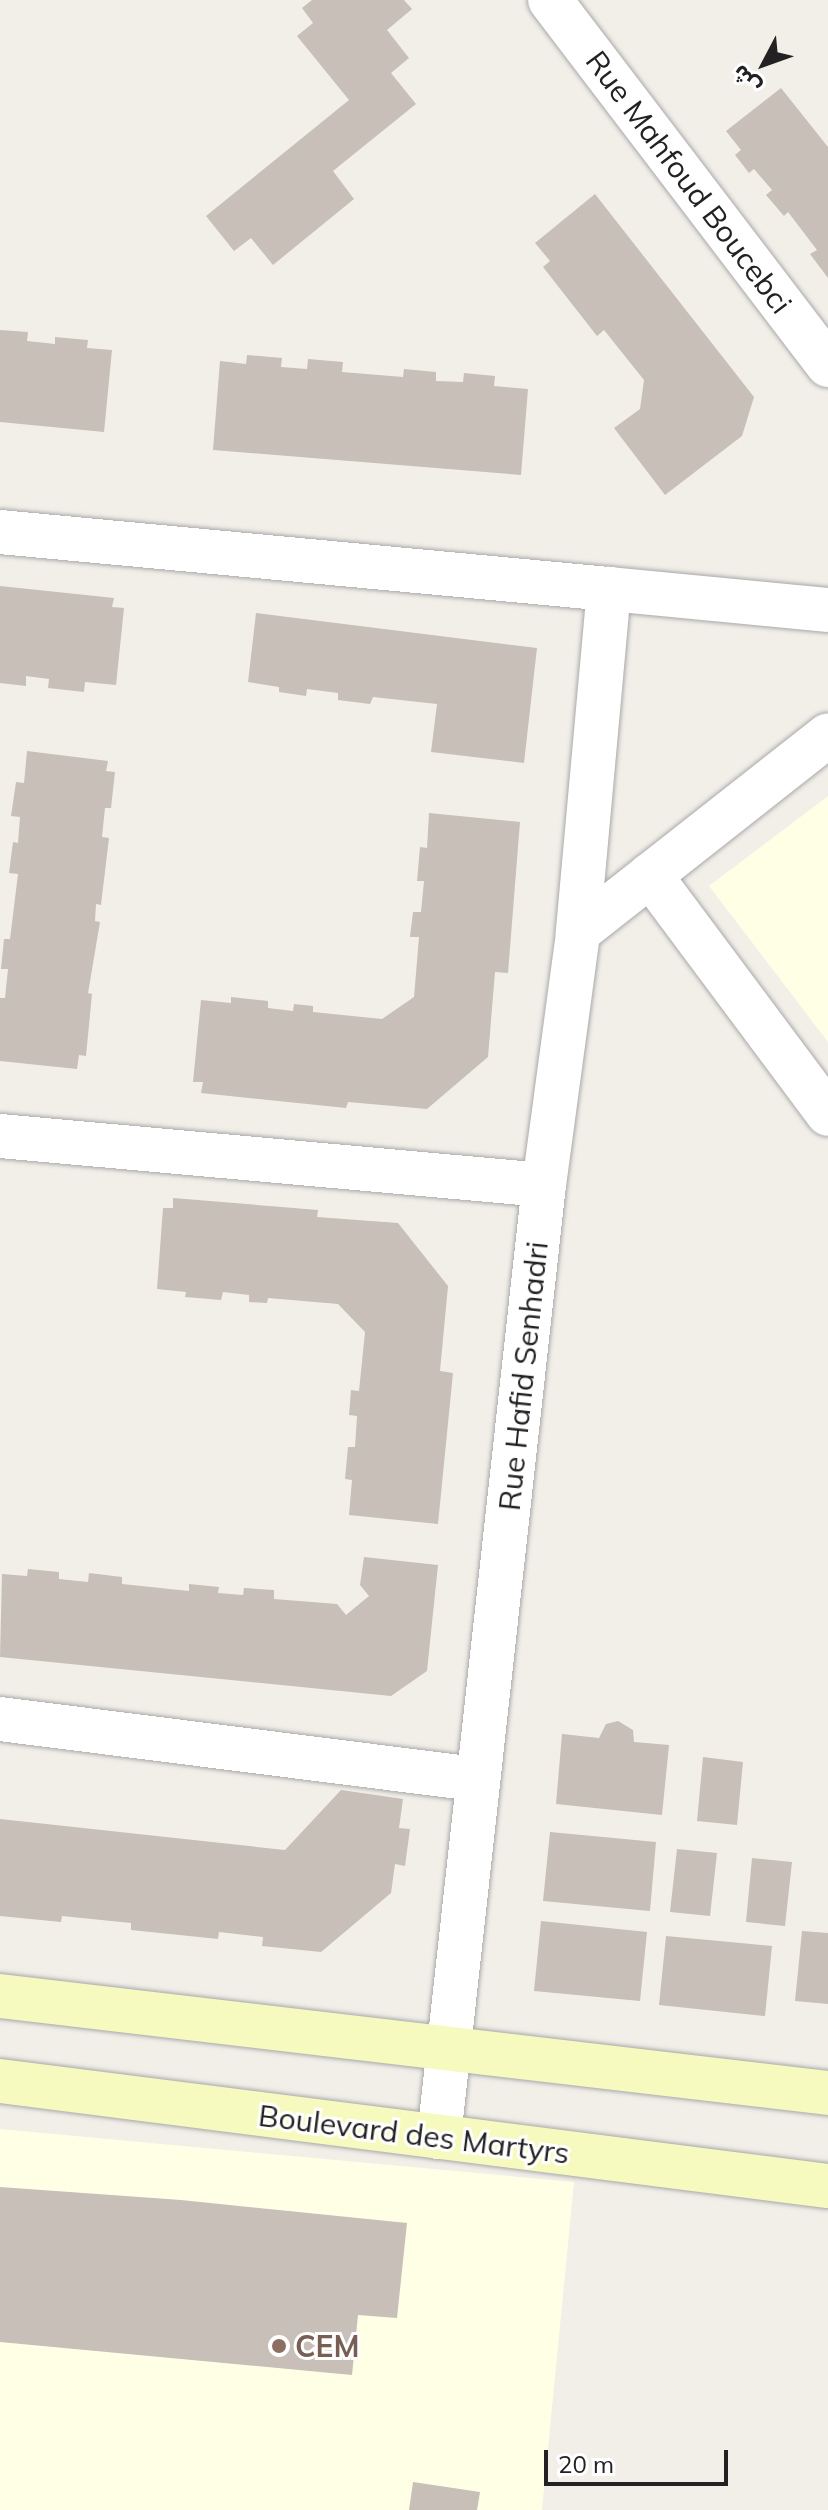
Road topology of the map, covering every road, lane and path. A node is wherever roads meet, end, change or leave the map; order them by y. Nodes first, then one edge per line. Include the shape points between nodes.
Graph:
1 (550, 0) edge
2 (828, 365) edge
3 (0, 532) edge
4 (609, 589) junction
5 (828, 610) edge
6 (828, 735) edge
7 (650, 875) junction
8 (578, 932) junction
9 (828, 1114) edge
10 (0, 1136) edge
11 (544, 1185) junction
12 (0, 1719) edge
13 (478, 1779) junction
14 (0, 1996) edge
15 (447, 2048) junction
16 (0, 2081) edge
17 (828, 2093) edge
18 (439, 2137) junction
19 (828, 2186) edge

1 - 2 street, Rue Mahfoud Boucebci
3 - 4 street
4 - 5 street
4 - 8 street, Rue Hafid Senhadri
6 - 7 street
7 - 8 street
7 - 9 street
8 - 11 street, Rue Hafid Senhadri
10 - 11 street
11 - 13 street, Rue Hafid Senhadri
12 - 13 street
13 - 15 street, Rue Hafid Senhadri
14 - 15 street
15 - 17 street
15 - 18 street, Rue Hafid Senhadri
16 - 18 street, Boulevard des Martyrs
18 - 19 street, Boulevard des Martyrs

